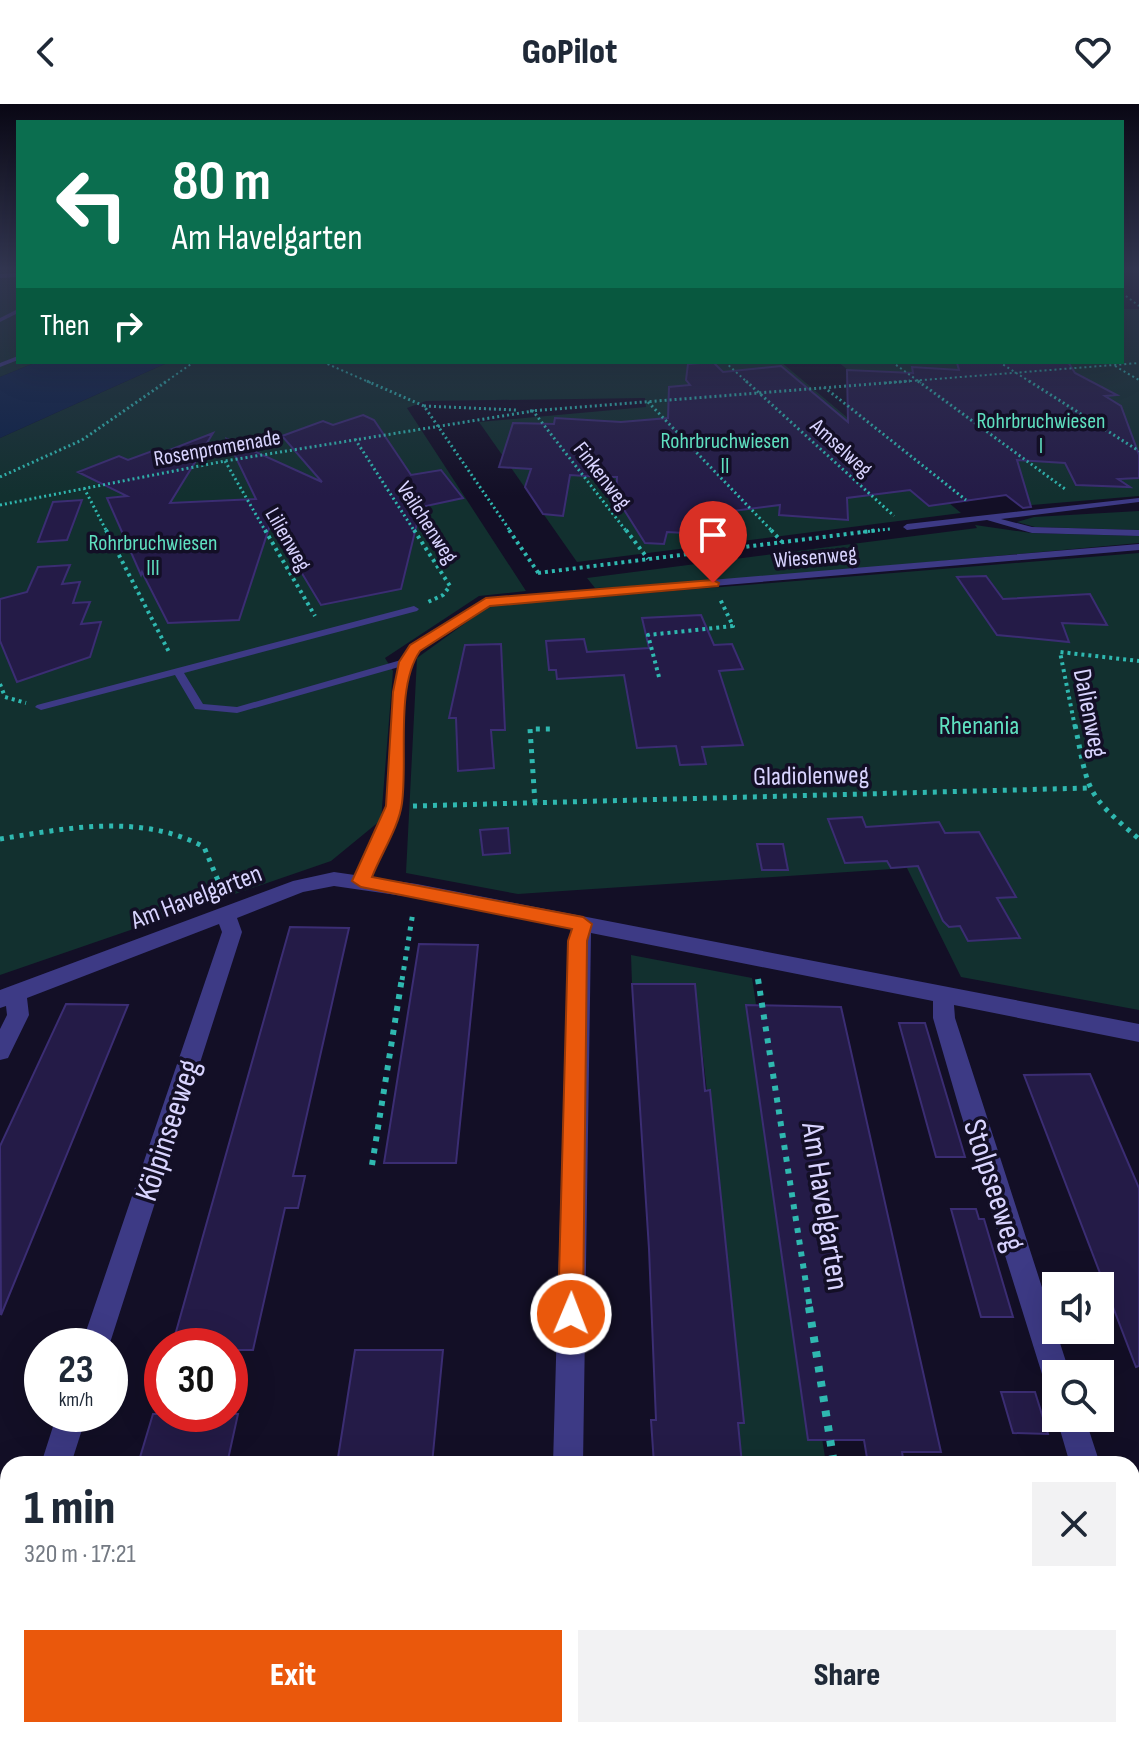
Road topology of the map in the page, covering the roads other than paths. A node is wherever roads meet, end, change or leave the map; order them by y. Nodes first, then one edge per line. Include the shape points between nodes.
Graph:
1 (1139, 500) edge
2 (986, 516) junction
3 (907, 527) road end
4 (1139, 533) edge
5 (1139, 547) edge
6 (414, 609) road end
7 (405, 662) junction
8 (178, 671) junction
9 (41, 707) road end
10 (361, 881) junction
11 (226, 915) junction
12 (583, 924) junction
13 (943, 994) junction
14 (8, 996) edge
15 (1139, 1033) edge
16 (0, 1051) edge
17 (101, 1328) edge
18 (1052, 1360) edge
19 (66, 1432) edge
20 (1075, 1432) edge
21 (59, 1456) edge
22 (568, 1456) edge
23 (1082, 1456) edge

1 - 2 lane
2 - 3 lane
2 - 4 lane via 1032,530
5 - 7 lane, Wiesenweg via 486,602 415,648
6 - 8 lane
7 - 8 lane via 237,710 199,707
7 - 10 lane via 394,806
8 - 9 lane
10 - 11 street, Am Havelgarten via 334,879 300,886
10 - 12 street, Am Havelgarten
11 - 14 street, Am Havelgarten
11 - 17 street, Kölpinseeweg via 232,932
12 - 13 street, Am Havelgarten
12 - 22 street via 577,970
13 - 15 street, Am Havelgarten
13 - 18 street, Stolpseeweg via 944,1018
14 - 16 street via 18,1015
19 - 21 street
20 - 23 street

